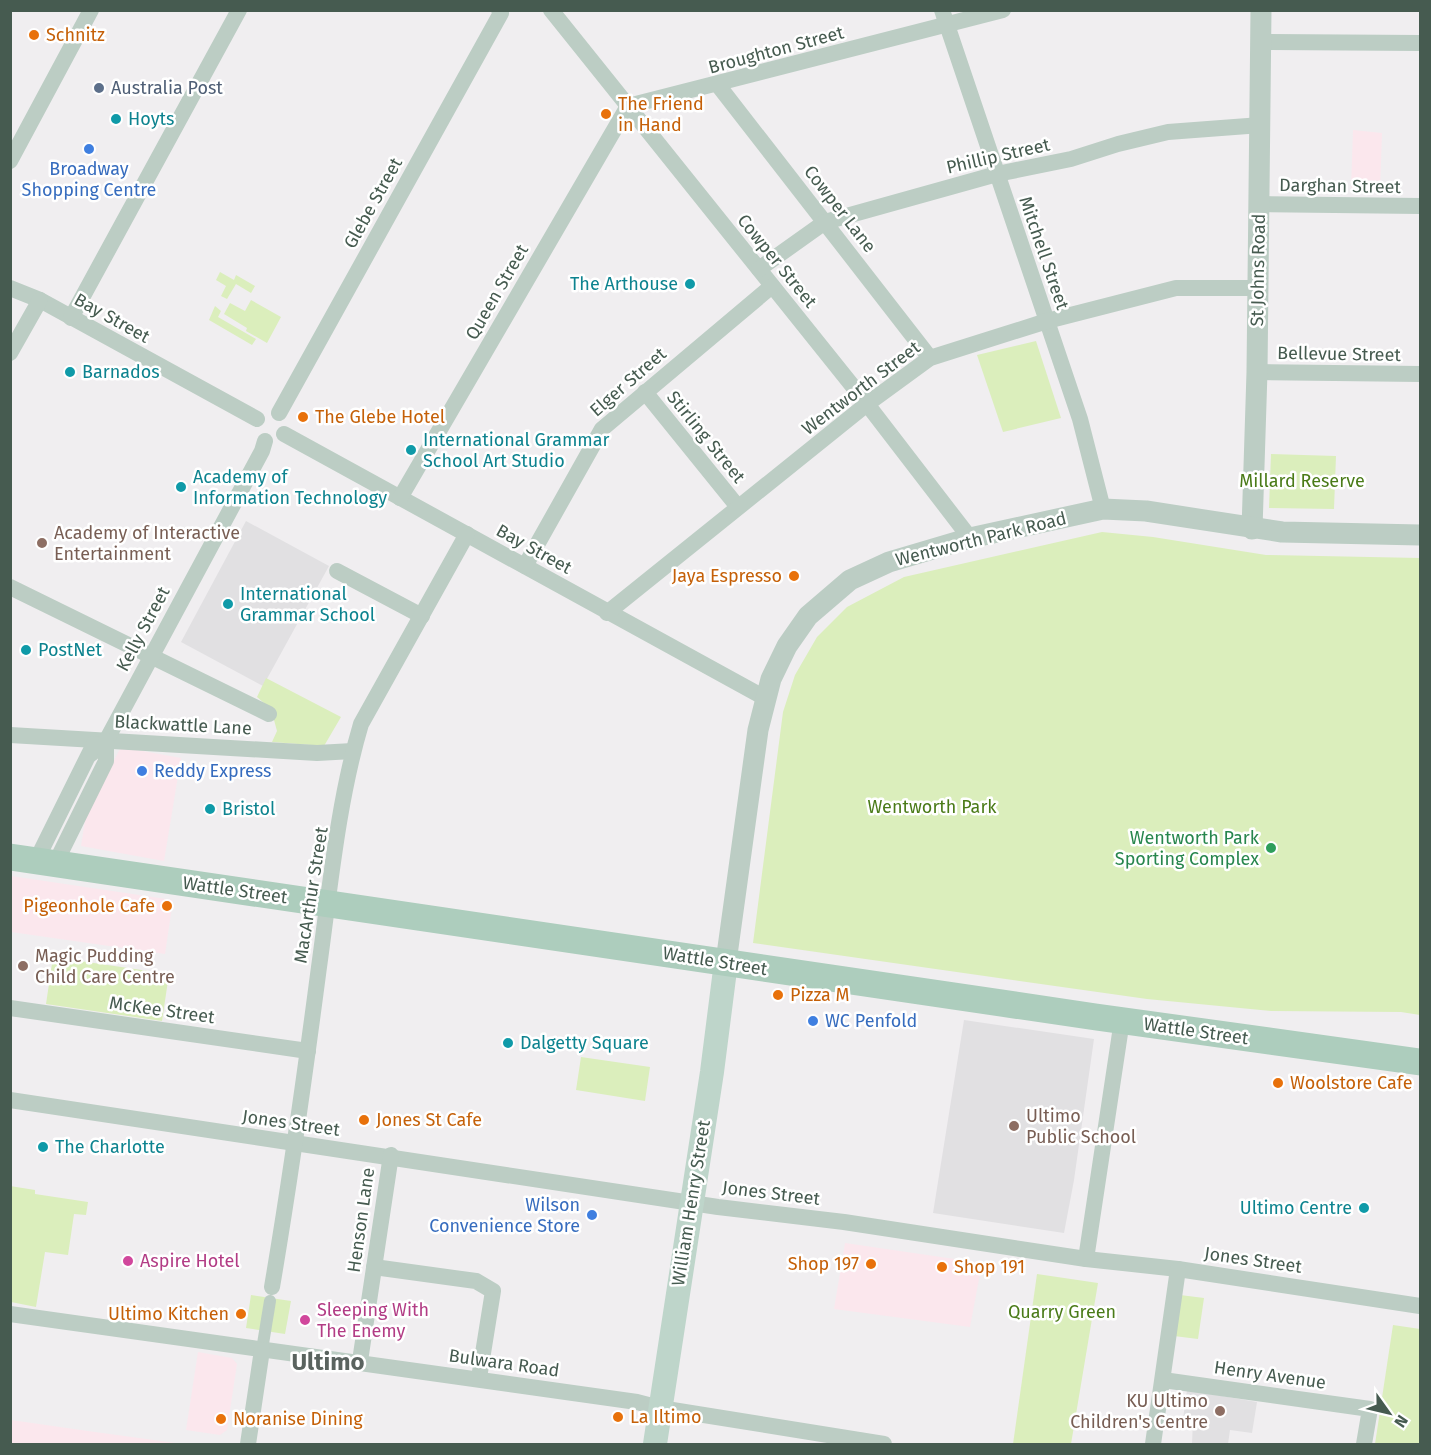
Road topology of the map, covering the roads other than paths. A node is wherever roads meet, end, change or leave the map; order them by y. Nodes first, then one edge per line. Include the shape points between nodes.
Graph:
1 (92, 10) edge
2 (239, 10) edge
3 (551, 10) edge
4 (1003, 10) edge
5 (1261, 10) edge
6 (500, 12) edge
7 (944, 18) edge
8 (1262, 42) junction
9 (1420, 43) edge
10 (718, 85) junction
11 (628, 106) junction
12 (1261, 125) junction
13 (10, 161) edge
14 (997, 174) junction
15 (1259, 204) junction
16 (1420, 206) edge
17 (825, 222) junction
18 (759, 269) junction
19 (772, 286) junction
20 (10, 288) edge
21 (1258, 288) junction
22 (40, 300) junction
23 (70, 318) junction
24 (1047, 321) junction
25 (10, 353) edge
26 (930, 358) junction
27 (1257, 372) junction
28 (1420, 375) edge
29 (645, 392) junction
30 (867, 404) junction
31 (279, 413) junction
32 (256, 419) junction
33 (284, 434) junction
34 (265, 441) junction
35 (400, 498) junction
36 (738, 507) junction
37 (1103, 509) junction
38 (1252, 529) junction
39 (466, 534) junction
40 (1420, 535) edge
41 (970, 538) junction
42 (525, 566) junction
43 (337, 570) dead end
44 (10, 587) edge
45 (607, 613) junction
46 (422, 616) junction
47 (152, 654) junction
48 (765, 698) junction
49 (269, 714) dead end
50 (10, 735) edge
51 (97, 745) junction
52 (353, 751) junction
53 (34, 861) edge
54 (328, 903) junction
55 (726, 962) junction
56 (10, 1008) edge
57 (1122, 1020) junction
58 (308, 1051) junction
59 (1420, 1062) edge
60 (10, 1100) edge
61 (296, 1144) junction
62 (391, 1155) junction
63 (691, 1203) junction
64 (1086, 1259) junction
65 (374, 1267) junction
66 (1178, 1269) junction
67 (271, 1294) joint
68 (1420, 1306) edge
69 (10, 1314) edge
70 (262, 1350) junction
71 (360, 1361) junction
72 (479, 1378) junction
73 (1163, 1380) junction
74 (660, 1408) junction
75 (248, 1444) edge
76 (655, 1444) edge
77 (884, 1444) edge
78 (1153, 1444) edge
79 (1364, 1444) edge

1 - 13 street
2 - 23 street
3 - 11 street, Cowper Street
4 - 7 street, Broughton Street
5 - 8 street, St Johns Road
6 - 31 street, Glebe Street
7 - 10 street, Broughton Street
7 - 14 street, Mitchell Street
8 - 9 street
8 - 12 street, St Johns Road
10 - 11 street, Broughton Street
10 - 17 street, Cowper Lane
11 - 18 street, Cowper Street
11 - 35 street, Queen Street
12 - 14 street, Phillip Street via 1168,132 1071,159
12 - 15 street, St Johns Road
14 - 17 street, Phillip Street
14 - 24 street, Mitchell Street
15 - 16 street, Darghan Street
15 - 21 street, St Johns Road
17 - 18 street, Phillip Street
17 - 26 street, Cowper Lane
18 - 19 street, Cowper Street
19 - 29 street, Elger Street
19 - 30 street, Cowper Street
20 - 22 street, Bay Street
21 - 24 street, Wentworth Street via 1176,288
21 - 27 street, St Johns Road
22 - 23 street, Bay Street
22 - 25 street
23 - 32 street, Bay Street
24 - 26 street, Wentworth Street
24 - 37 street, Mitchell Street via 1080,419
26 - 30 street, Wentworth Street
27 - 28 street, Bellevue Street
27 - 38 street, St Johns Road
29 - 36 street, Stirling Street
29 - 42 street, Elger Street via 602,429
30 - 36 street, Wentworth Street
30 - 41 street, Cowper Street
31 - 32 street via 269,411
31 - 33 street via 285,420
32 - 34 street via 256,432
33 - 34 street via 272,442
33 - 35 street, Bay Street
34 - 47 street, Kelly Street
35 - 39 street, Bay Street
36 - 45 street, Wentworth Street
37 - 38 street, Wentworth Park Road via 1146,511
37 - 41 street, Wentworth Park Road
38 - 40 street, Wentworth Park Road
39 - 42 street, Bay Street
39 - 46 street, MacArthur Street
41 - 48 street, Wentworth Park Road via 866,571 835,591 808,616 787,646
42 - 45 street, Bay Street
43 - 46 street
44 - 47 street
45 - 48 street, Bay Street
46 - 52 street, MacArthur Street via 361,724
47 - 49 street
47 - 51 street, Kelly Street
48 - 55 street, Wentworth Park Road
50 - 51 street, Blackwattle Lane
51 - 52 street, Blackwattle Lane
51 - 53 street, Kelly Street
52 - 54 street, MacArthur Street
53 - 54 main road, Wattle Street
54 - 55 main road, Wattle Street
54 - 58 street, MacArthur Street
55 - 57 main road, Wattle Street
55 - 63 main road, William Henry Street
56 - 58 street, McKee Street
57 - 59 main road, Wattle Street
57 - 64 street
58 - 61 street, MacArthur Street
60 - 61 street, Jones Street
61 - 62 street, Jones Street
61 - 67 street, MacArthur Street
62 - 63 street, Jones Street
62 - 65 street, Henson Lane
63 - 64 street, Jones Street
63 - 74 main road, William Henry Street
64 - 66 street, Jones Street
65 - 71 street, Henson Lane
65 - 72 street via 476,1281 493,1291
66 - 68 street, Jones Street
66 - 73 street
67 - 70 street, MacArthur Street
69 - 70 street, Bulwara Road
70 - 71 street, Bulwara Road
70 - 75 street, MacArthur Street
71 - 72 street, Bulwara Road
72 - 74 street, Bulwara Road
73 - 78 street
73 - 79 street, Henry Avenue via 1370,1409
74 - 76 main road, William Henry Street
74 - 77 street, Bulwara Road

